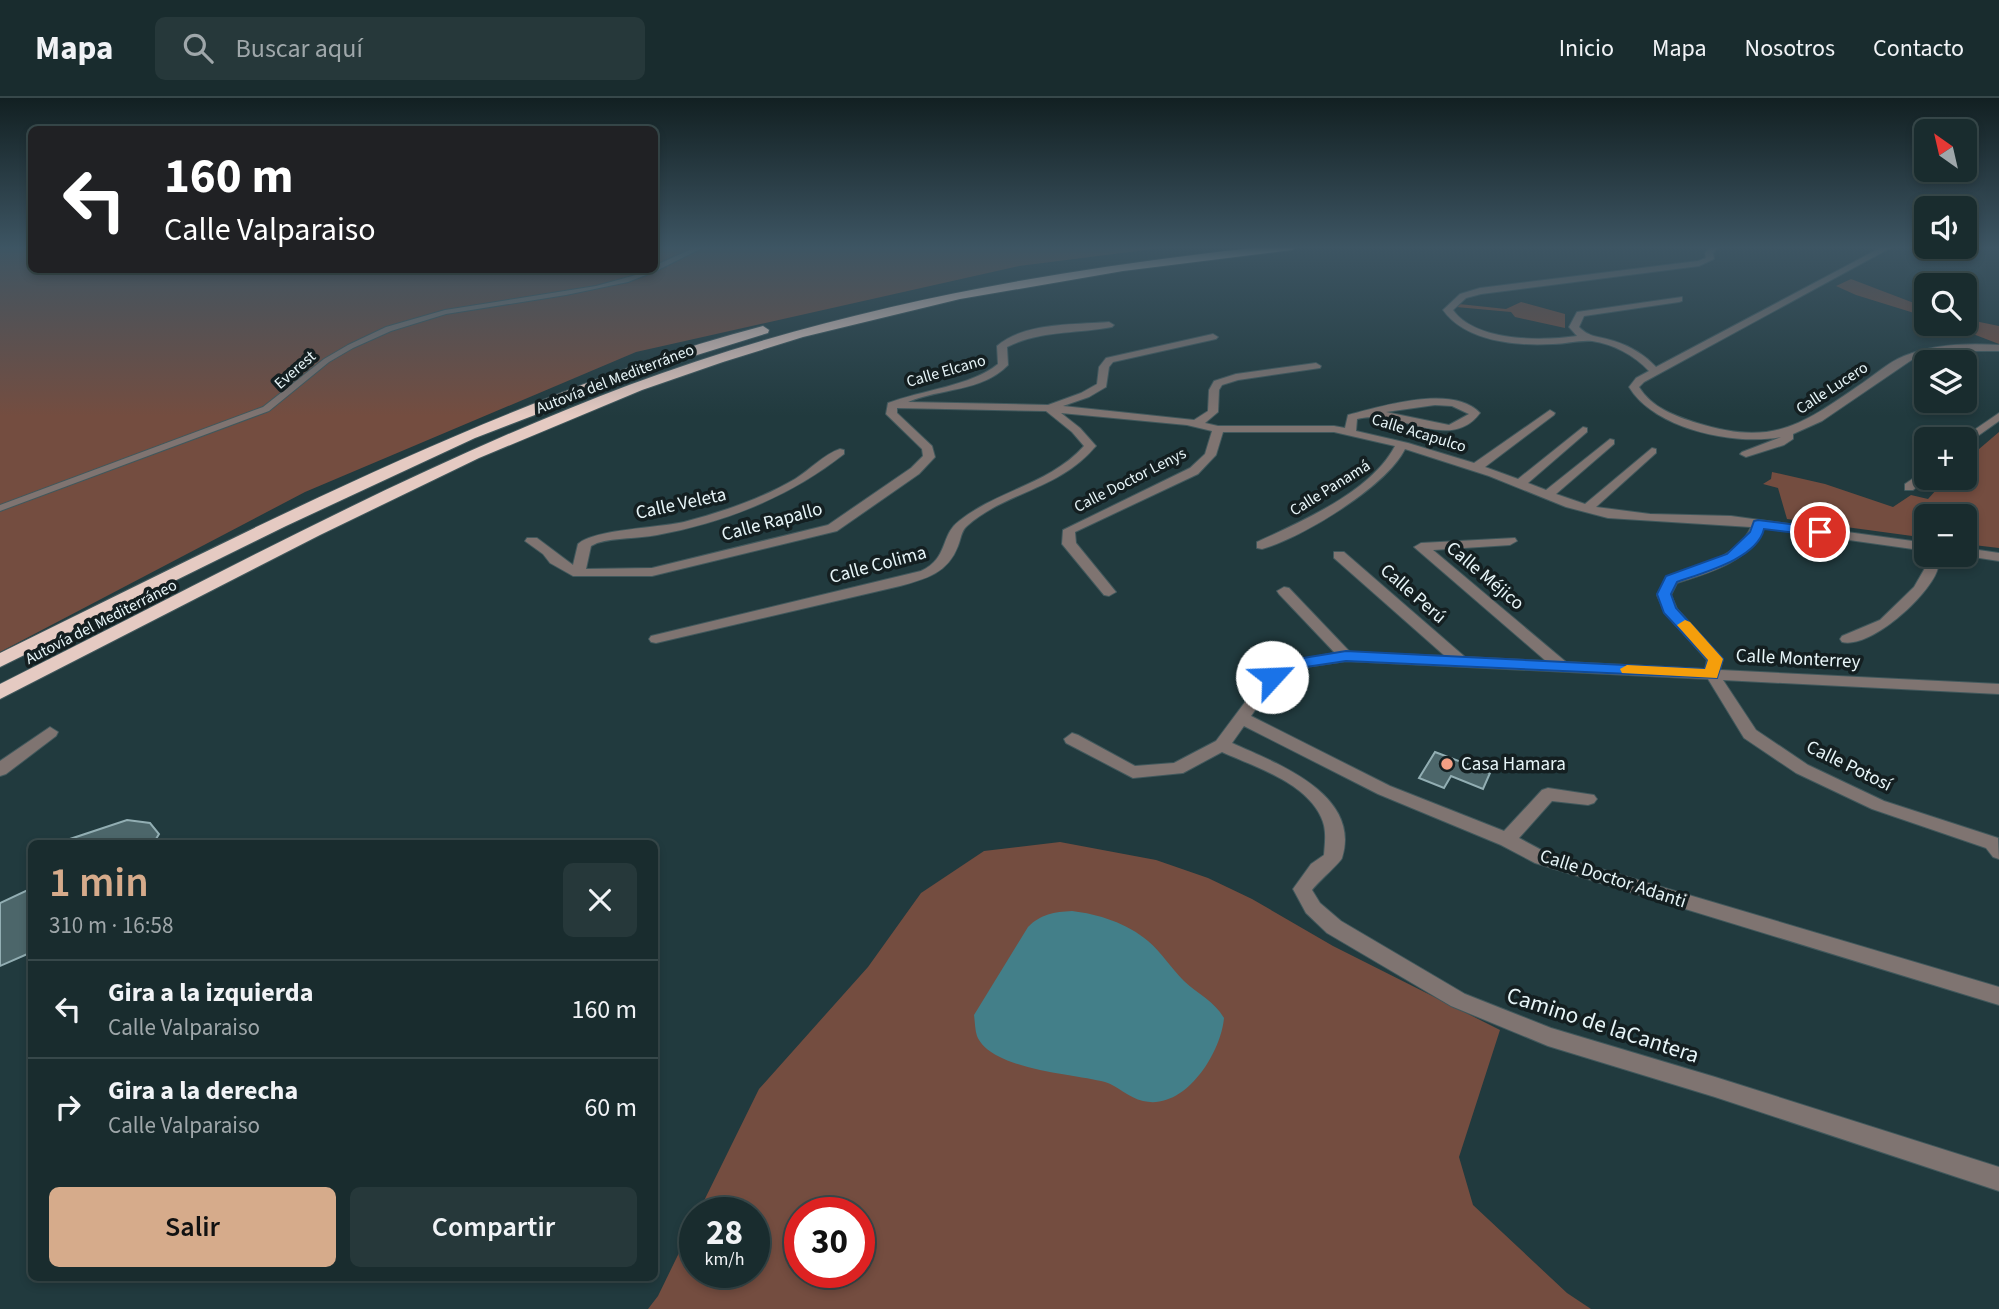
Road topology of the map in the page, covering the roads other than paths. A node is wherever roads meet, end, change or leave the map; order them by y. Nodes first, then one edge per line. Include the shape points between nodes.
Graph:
1 (487, 304) edge
2 (868, 304) edge
3 (924, 304) edge
4 (1455, 304) edge
5 (1649, 304) edge
6 (1781, 304) edge
7 (1109, 325) dead end
8 (1213, 337) dead end
9 (1584, 338) junction
10 (1999, 348) edge
11 (1316, 366) dead end
12 (1654, 371) junction
13 (892, 405) junction
14 (1049, 408) junction
15 (1371, 412) junction
16 (1550, 413) dead end
17 (1999, 416) edge
18 (1196, 424) junction
19 (1804, 427) junction
20 (1217, 429) junction
21 (1584, 430) dead end
22 (1350, 432) junction
23 (1977, 433) edge
24 (1610, 442) dead end
25 (1401, 445) junction
26 (1652, 451) dead end
27 (840, 452) dead end
28 (1746, 454) dead end
29 (1475, 468) junction
30 (1914, 483) edge
31 (1519, 484) junction
32 (1909, 487) dead end
33 (1547, 495) junction
34 (0, 509) edge
35 (1587, 509) junction
36 (1758, 524) junction
37 (532, 541) dead end
38 (1510, 541) dead end
39 (1262, 545) dead end
40 (1914, 545) edge
41 (1977, 553) edge
42 (1339, 555) dead end
43 (1999, 556) edge
44 (1932, 567) edge
45 (578, 573) junction
46 (1284, 591) dead end
47 (1109, 592) dead end
48 (656, 639) dead end
49 (1847, 639) dead end
50 (1346, 656) junction
51 (0, 661) edge
52 (1461, 662) junction
53 (1560, 665) junction
54 (1712, 674) junction
55 (1999, 689) edge
56 (0, 692) edge
57 (1243, 719) junction
58 (50, 732) dead end
59 (1072, 739) dead end
60 (1222, 746) junction
61 (0, 769) edge
62 (1588, 799) dead end
63 (1507, 840) junction
64 (1997, 845) edge
65 (1999, 996) edge
66 (1999, 1179) edge

1 - 34 street, Everest via 388,329 335,354 266,409
2 - 51 highway, Autovía del Mediterráneo via 681,354 558,398 382,473
3 - 56 highway, Autovía del Mediterráneo via 832,325 704,364 559,417 412,482
4 - 9 street via 1448,310 1450,316 1475,330 1517,341
5 - 9 street via 1580,314 1574,327
6 - 12 street
7 - 13 street, Calle Elcano via 1013,339 1002,346 1003,365 987,378 910,396
8 - 14 street via 1110,360 1104,367 1102,385
9 - 12 street via 1626,350 1648,362
10 - 19 street, Calle Lucero via 1942,351 1905,359
11 - 18 street via 1218,383 1213,412
12 - 19 street, Calle Lucero via 1634,387 1647,405 1677,420 1757,436
13 - 14 street, Calle Acapulco
13 - 45 street, Calle Rapallo via 891,414 928,448 929,457 832,528 652,572
14 - 18 street, Calle Acapulco
14 - 48 street, Calle Colima via 1090,446 1059,472 959,526 937,570
15 - 15 street via 1451,401 1475,413 1451,429
15 - 22 street via 1352,417
16 - 29 street
17 - 23 street
18 - 20 street, Calle Acapulco
19 - 28 street via 1780,443
20 - 22 street, Calle Acapulco via 1284,427
20 - 47 street, Calle Doctor Lenys via 1210,455 1194,471 1069,530 1069,544
21 - 31 street
22 - 25 street, Calle Acapulco
24 - 33 street
25 - 29 street, Calle Acapulco
25 - 39 street, Calle Panamá via 1398,457 1382,473 1306,523
26 - 35 street
27 - 45 street, Calle Veleta via 815,473 708,522 594,538 585,544
29 - 31 street, Calle Acapulco
30 - 32 street
31 - 33 street, Calle Acapulco
33 - 35 street, Calle Acapulco
35 - 36 street, Calle Acapulco
36 - 40 street, Calle Acapulco
36 - 54 street, Calle Potosí via 1756,533 1732,557 1671,579 1664,594 1670,610 1715,659
37 - 45 street
38 - 53 street, Calle Méjico via 1421,547
41 - 43 street
42 - 52 street, Calle Perú
44 - 49 street via 1920,589 1885,623
46 - 50 street
50 - 52 street, Calle Monterrey
50 - 57 street, Calle Monterrey via 1302,663 1272,677
52 - 53 street, Calle Monterrey
53 - 54 street, Calle Monterrey
54 - 55 street, Calle Monterrey
54 - 64 street, Calle Potosí via 1750,734 1802,769 1878,806
57 - 60 street
57 - 63 street, Calle Doctor Adanti via 1384,790
58 - 61 street
59 - 60 street via 1133,772 1177,769
60 - 66 street, Camino de laCantera via 1289,777 1316,795 1330,818 1335,835 1333,858 1302,889 1313,908 1334,927 1458,1000 1548,1037
62 - 63 street via 1548,794
63 - 65 street, Calle Doctor Adanti via 1541,859

